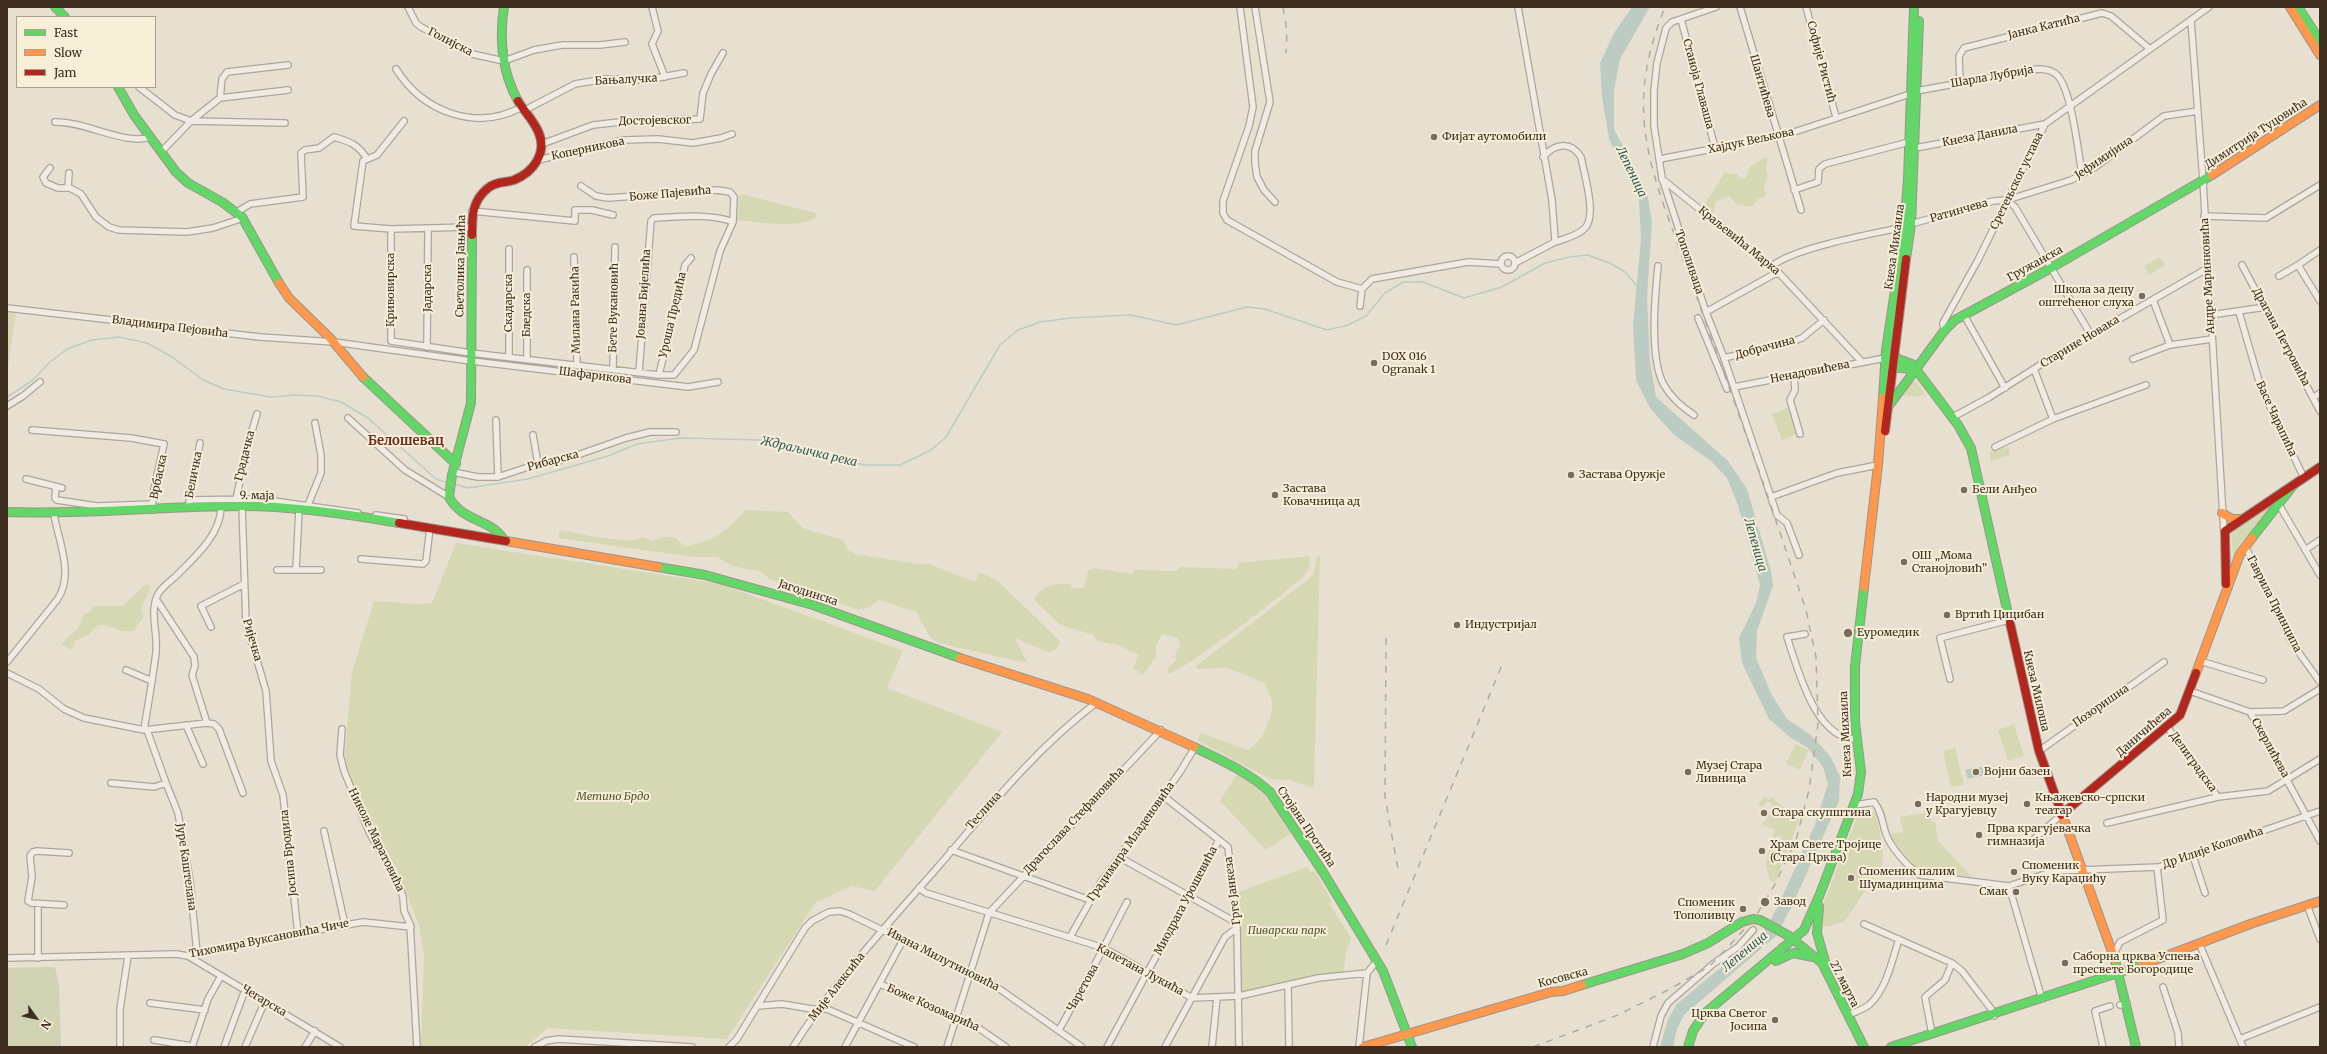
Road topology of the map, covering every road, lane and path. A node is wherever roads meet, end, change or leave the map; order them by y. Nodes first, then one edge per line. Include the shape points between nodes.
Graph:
1 (55, 7) edge
2 (408, 7) edge
3 (504, 7) edge
4 (652, 7) edge
5 (1240, 7) edge
6 (1254, 7) edge
7 (1518, 7) edge
8 (1716, 7) edge
9 (1740, 7) edge
10 (1806, 7) edge
11 (1914, 7) edge
12 (1918, 7) edge
13 (2209, 7) edge
14 (2290, 7) edge
15 (2298, 7) edge
16 (64, 16) edge
17 (1681, 19) junction
18 (2191, 20) junction
19 (2320, 41) edge
20 (625, 42) dead end
21 (2150, 49) junction
22 (723, 53) dead end
23 (2320, 55) edge
24 (504, 61) junction
25 (288, 65) dead end
26 (396, 68) dead end
27 (684, 73) dead end
28 (665, 77) junction
29 (1960, 83) junction
30 (119, 88) edge
31 (140, 88) edge
32 (288, 90) dead end
33 (1913, 93) junction
34 (220, 98) junction
35 (2320, 105) edge
36 (2069, 106) junction
37 (524, 108) junction
38 (2198, 111) junction
39 (1836, 117) junction
40 (191, 121) junction
41 (404, 121) dead end
42 (55, 122) dead end
43 (285, 123) dead end
44 (2045, 124) junction
45 (732, 134) dead end
46 (151, 137) junction
47 (1777, 137) junction
48 (542, 144) junction
49 (1912, 145) junction
50 (1715, 148) junction
51 (161, 152) junction
52 (1543, 157) junction
53 (367, 159) junction
54 (1660, 159) junction
55 (538, 160) junction
56 (50, 168) dead end
57 (69, 172) dead end
58 (2082, 174) junction
59 (1662, 178) junction
60 (2203, 181) junction
61 (2320, 185) edge
62 (580, 186) dead end
63 (70, 188) junction
64 (1794, 190) junction
65 (2007, 200) junction
66 (1275, 202) dead end
67 (1801, 210) dead end
68 (472, 211) junction
69 (237, 212) junction
70 (613, 215) dead end
71 (2204, 216) junction
72 (243, 218) junction
73 (733, 222) junction
74 (1908, 225) junction
75 (471, 227) junction
76 (391, 229) junction
77 (428, 229) junction
78 (1553, 243) junction
79 (615, 247) dead end
80 (509, 249) dead end
81 (2320, 250) edge
82 (574, 256) dead end
83 (691, 258) dead end
84 (1515, 263) junction
85 (1501, 264) junction
86 (2242, 265) dead end
87 (2298, 265) junction
88 (1658, 266) dead end
89 (1772, 266) junction
90 (2051, 268) junction
91 (2208, 268) junction
92 (527, 270) dead end
93 (1778, 272) junction
94 (2279, 276) dead end
95 (1362, 289) junction
96 (2153, 300) junction
97 (2320, 301) edge
98 (1360, 306) dead end
99 (2266, 307) junction
100 (7, 308) edge
101 (1706, 312) junction
102 (2239, 312) junction
103 (1964, 315) junction
104 (2210, 315) junction
105 (1698, 318) dead end
106 (1824, 320) junction
107 (1944, 331) junction
108 (2091, 335) junction
109 (2212, 339) junction
110 (334, 342) junction
111 (2170, 345) junction
112 (427, 347) junction
113 (471, 357) junction
114 (509, 357) junction
115 (1724, 358) junction
116 (1889, 358) junction
117 (527, 359) junction
118 (2133, 359) dead end
119 (1862, 362) junction
120 (577, 364) junction
121 (1888, 367) junction
122 (613, 369) junction
123 (2034, 369) junction
124 (1915, 370) junction
125 (638, 372) junction
126 (659, 375) junction
127 (1794, 376) junction
128 (40, 382) dead end
129 (718, 382) dead end
130 (2146, 385) dead end
131 (1734, 387) junction
132 (2006, 388) junction
133 (1727, 389) dead end
134 (2320, 393) edge
135 (2313, 398) junction
136 (7, 406) edge
137 (1888, 407) junction
138 (2320, 410) edge
139 (257, 414) dead end
140 (1694, 415) dead end
141 (1953, 417) junction
142 (348, 418) dead end
143 (2053, 419) junction
144 (496, 420) dead end
145 (315, 423) dead end
146 (32, 430) dead end
147 (676, 432) dead end
148 (1800, 434) dead end
149 (533, 435) dead end
150 (200, 443) dead end
151 (1995, 447) dead end
152 (460, 451) junction
153 (446, 454) junction
154 (538, 464) junction
155 (1878, 465) junction
156 (2320, 467) edge
157 (454, 470) junction
158 (498, 477) junction
159 (2304, 478) junction
160 (26, 479) dead end
161 (449, 497) junction
162 (1771, 497) junction
163 (236, 499) junction
164 (268, 500) junction
165 (2277, 500) junction
166 (188, 504) junction
167 (308, 505) junction
168 (242, 506) junction
169 (153, 507) junction
170 (221, 507) junction
171 (275, 507) junction
172 (299, 510) junction
173 (7, 512) edge
174 (2222, 512) junction
175 (54, 514) junction
176 (378, 518) junction
177 (2240, 518) junction
178 (404, 519) dead end
179 (430, 528) junction
180 (2224, 533) junction
181 (504, 540) junction
182 (2320, 540) edge
183 (2244, 546) junction
184 (2305, 550) junction
185 (1799, 555) dead end
186 (361, 559) dead end
187 (2235, 566) junction
188 (2225, 568) junction
189 (277, 570) dead end
190 (296, 570) junction
191 (321, 570) dead end
192 (2320, 575) edge
193 (244, 584) junction
194 (2227, 586) junction
195 (156, 599) junction
196 (2008, 620) junction
197 (210, 627) dead end
198 (1805, 634) dead end
199 (2200, 661) junction
200 (7, 662) edge
201 (2164, 662) dead end
202 (126, 670) dead end
203 (7, 673) edge
204 (1950, 679) dead end
205 (2263, 680) dead end
206 (152, 681) junction
207 (2320, 682) edge
208 (2320, 689) edge
209 (2190, 691) junction
210 (1096, 703) junction
211 (2250, 712) junction
212 (207, 723) junction
213 (186, 725) junction
214 (2168, 728) junction
215 (342, 729) dead end
216 (146, 730) junction
217 (1160, 730) junction
218 (1857, 739) junction
219 (1195, 747) junction
220 (2039, 751) junction
221 (2320, 759) edge
222 (203, 764) dead end
223 (275, 772) joint
224 (2288, 779) junction
225 (111, 783) dead end
226 (166, 783) junction
227 (243, 792) dead end
228 (1162, 795) junction
229 (2218, 796) junction
230 (1855, 804) junction
231 (2320, 811) edge
232 (2061, 815) junction
233 (2307, 816) junction
234 (2107, 823) dead end
235 (324, 831) dead end
236 (2035, 838) dead end
237 (1219, 840) junction
238 (2320, 841) edge
239 (951, 850) junction
240 (70, 853) dead end
241 (2193, 856) junction
242 (1119, 857) junction
243 (2157, 867) junction
244 (2083, 870) junction
245 (1022, 876) junction
246 (2009, 886) junction
247 (919, 888) junction
248 (2205, 893) dead end
249 (1820, 894) junction
250 (1189, 897) junction
251 (1090, 900) junction
252 (2320, 901) edge
253 (1127, 902) dead end
254 (38, 904) junction
255 (64, 905) dead end
256 (2308, 905) junction
257 (989, 913) junction
258 (1764, 922) joint
259 (1864, 924) dead end
260 (345, 925) junction
261 (1237, 926) junction
262 (411, 927) junction
263 (883, 930) junction
264 (1753, 930) dead end
265 (298, 934) junction
266 (1070, 937) junction
267 (1899, 939) junction
268 (903, 940) junction
269 (1794, 940) junction
270 (2320, 940) edge
271 (2199, 943) junction
272 (1104, 948) junction
273 (197, 953) junction
274 (2114, 954) junction
275 (128, 956) junction
276 (188, 956) junction
277 (7, 958) edge
278 (38, 958) junction
279 (1377, 961) junction
280 (1822, 962) junction
281 (1952, 963) junction
282 (970, 972) junction
283 (2120, 972) junction
284 (1147, 973) junction
285 (1367, 973) junction
286 (1828, 973) junction
287 (1753, 974) junction
288 (221, 976) junction
289 (880, 984) junction
290 (1288, 985) junction
291 (2164, 987) dead end
292 (245, 990) junction
293 (1238, 996) junction
294 (1192, 998) junction
295 (1217, 998) junction
296 (2042, 999) junction
297 (825, 1000) junction
298 (265, 1001) junction
299 (150, 1003) dead end
300 (757, 1006) junction
301 (2110, 1006) dead end
302 (2320, 1007) edge
303 (819, 1008) junction
304 (828, 1009) junction
305 (205, 1010) junction
306 (1848, 1015) junction
307 (1994, 1016) junction
308 (955, 1017) junction
309 (858, 1023) junction
310 (1059, 1030) junction
311 (315, 1032) junction
312 (1408, 1034) junction
313 (1932, 1034) junction
314 (2240, 1039) junction
315 (154, 1040) dead end
316 (192, 1046) edge
317 (536, 1046) edge
318 (2133, 1046) edge
319 (120, 1047) edge
320 (224, 1047) edge
321 (245, 1047) edge
322 (304, 1047) edge
323 (340, 1047) edge
324 (417, 1047) edge
325 (692, 1047) edge
326 (729, 1047) edge
327 (793, 1047) edge
328 (845, 1047) edge
329 (914, 1047) edge
330 (947, 1047) edge
331 (1006, 1047) edge
332 (1082, 1047) edge
333 (1107, 1047) edge
334 (1165, 1047) edge
335 (1212, 1047) edge
336 (1239, 1047) edge
337 (1289, 1047) edge
338 (1359, 1047) edge
339 (1363, 1047) edge
340 (1412, 1047) edge
341 (1653, 1047) edge
342 (1688, 1047) edge
343 (1864, 1047) edge
344 (1891, 1047) edge
345 (2103, 1047) edge
346 (2179, 1047) edge
347 (2243, 1047) edge

1 - 16 street
2 - 24 street, Голијска via 416,23 428,31 472,54
3 - 24 street
4 - 28 street via 658,31 652,44
5 - 95 street via 1253,107 1250,126 1223,201 1223,213 1227,220 1239,228 1337,282
6 - 66 street via 1270,102 1255,151 1255,163 1257,177
7 - 52 street
8 - 17 street
9 - 47 street, Шантићева
10 - 39 street, Софије Ристић
11 - 33 street, Кнеза Михаила
12 - 33 street, Кнеза Михаила
13 - 18 street, Сретењског устава
14 - 23 street
15 - 19 street
17 - 50 street, Станоја Главаша
17 - 54 street, Тополиваца via 1672,22 1666,28 1657,63 1654,90 1655,131
18 - 21 street, Сретењског устава
18 - 38 street, Андре Маринковића
20 - 24 street via 600,45 562,44 534,50
21 - 29 street, Јанка Катића via 2111,16 2102,12 1964,48 1958,56
21 - 36 street, Сретењског устава
22 - 48 street, Достојевског via 703,93 700,119 593,124
24 - 37 street via 514,94
25 - 34 street via 227,72 222,79
26 - 37 street, Бањалучка via 418,95 440,110 458,116 489,117
27 - 28 street, Бањалучка
28 - 37 street, Бањалучка via 646,80 605,79 575,84
29 - 33 street, Шарла Лубрија
29 - 36 street, Шарла Лубрија via 2044,69 2052,71 2059,78
30 - 46 street
31 - 40 street via 176,115
32 - 34 street
33 - 39 street, Хајдук Вељкова
33 - 49 street, Кнеза Михаила
34 - 40 street
35 - 60 street, Димитрија Туцовића
36 - 44 street, Сретењског устава
36 - 58 street, Шарла Лубрија
37 - 48 street via 538,130
38 - 58 street, Јефимијина via 2164,116
38 - 60 street, Андре Маринковића
39 - 47 street, Хајдук Вељкова
40 - 43 street
40 - 51 street
41 - 53 street via 377,156
42 - 46 street via 70,122 123,137
44 - 49 street, Кнеза Данила
44 - 65 street, Сретењског устава
45 - 55 street, Коперникова via 693,142 645,139 607,143
46 - 51 street
47 - 50 street, Хајдук Вељкова
47 - 64 street, Шантићева
48 - 55 street, Светолика Јањића
49 - 64 street, Кнеза Данила via 1823,165 1818,172 1818,182
49 - 74 street, Кнеза Михаила
50 - 54 street, Хајдук Вељкова
51 - 69 street via 188,183
52 - 78 street via 1555,223
52 - 78 street via 1554,146 1565,145 1576,150 1581,157 1591,209 1591,220 1585,229
53 - 69 street via 359,147 334,137 318,148 301,153 303,196 250,204
53 - 76 street via 363,161 354,226
54 - 59 street, Тополиваца
55 - 68 street, Светолика Јањића via 523,176 494,184 485,190
56 - 63 street via 43,177 46,183 58,188
57 - 63 street
58 - 65 street, Јефимијина via 2067,182
59 - 89 street, Краљевића Марка
59 - 101 street, Тополиваца
60 - 71 street, Андре Маринковића
60 - 90 street, Гружанска
61 - 71 street via 2266,218
62 - 73 street, Боже Пајевића via 596,196 608,198 727,191 735,200
63 - 72 street via 83,196 96,217 109,227 119,230 187,232 212,228
64 - 67 street, Шантићева
65 - 74 street, Ратинчева via 1993,201
65 - 90 street via 2015,207
65 - 107 street, Сретењског устава via 1943,323
68 - 70 street via 575,221 575,210 592,210
68 - 75 street, Светолика Јањића
69 - 72 street
71 - 91 street, Андре Маринковића
72 - 110 street via 289,298
73 - 125 street, Јована Бијелића via 722,219 654,218 650,225
73 - 126 street via 720,251 694,350 674,374
74 - 89 street, Ратинчева via 1807,251
74 - 116 street, Кнеза Михаила
75 - 77 street
75 - 113 street, Светолика Јањића
76 - 77 street
76 - 112 street, Кривовирска via 391,341
77 - 112 street, Јадарска
78 - 84 street
79 - 122 street, Бете Вукановић
80 - 114 street, Скадарска
81 - 87 street
82 - 120 street, Милана Ракића
83 - 126 street, Уроша Предића via 685,266
84 - 85 street via 1509,269 1505,269
84 - 85 street via 1512,257 1508,256 1503,258
85 - 95 street via 1468,262 1372,279
86 - 99 street, Драгана Петровића
87 - 94 street
87 - 97 street
88 - 140 street via 1655,319 1659,373 1670,395
89 - 93 street, Краљевића Марка
90 - 103 street, Гружанска
90 - 108 street
91 - 96 street, Старине Новака
91 - 104 street, Андре Маринковића
92 - 117 street, Бледска
93 - 101 street
93 - 106 street, Краљевића Марка
95 - 98 street
96 - 108 street, Старине Новака
96 - 111 street
99 - 102 street
99 - 135 street, Драгана Петровића
100 - 110 street, Владимира Пејовића via 260,337
101 - 115 street, Тополиваца
102 - 104 street
102 - 159 street, Васе Чарапића via 2261,388
103 - 107 street, Гружанска
103 - 132 street
104 - 109 street, Андре Маринковића
105 - 133 street
106 - 115 street, Добрачина via 1802,338
106 - 119 street, Краљевића Марка
107 - 124 street, Гружанска
108 - 123 street, Старине Новака
109 - 111 street
109 - 174 street, Андре Маринковића
110 - 113 street, Владимира Пејовића
110 - 153 street via 355,370
111 - 118 street
112 - 113 street, Кривовирска
113 - 114 street
113 - 129 street, Шафарикова via 688,387
113 - 152 street, Светолика Јањића via 471,403
114 - 117 street
115 - 131 street, Тополиваца
116 - 119 street, Ненадовићева
116 - 121 street, Кнеза Михаила
116 - 124 street via 1910,363
117 - 120 street
119 - 127 street, Ненадовићева
120 - 122 street
121 - 124 street
121 - 137 street, Кнеза Михаила
121 - 155 street, Кнеза Михаила
122 - 125 street
123 - 132 street, Старине Новака
123 - 143 street
124 - 137 street, Гружанска
124 - 141 street, Кнеза Милоша
125 - 126 street
127 - 131 street, Ненадовићева
127 - 148 street via 1795,390 1790,400
128 - 136 street
130 - 143 street
131 - 162 street, Тополиваца
132 - 141 street, Старине Новака
134 - 135 street
135 - 138 street, Драгана Петровића
137 - 155 street, Кнеза Михаила via 1882,454
139 - 163 street, Градачка
141 - 196 street, Кнеза Милоша via 1973,453
142 - 161 street via 405,470
143 - 151 street
144 - 158 street
145 - 167 street via 321,455 321,473
146 - 169 street, Врбаска via 131,438 164,444
147 - 154 street, Рибарска via 644,434 568,459
149 - 154 street
150 - 166 street, Беличка
152 - 153 street via 454,455
152 - 157 street, Светолика Јањића
153 - 157 street
154 - 158 street, Рибарска
155 - 162 street via 1838,473
155 - 218 street, Кнеза Михаила via 1856,659
156 - 159 street, Даничићева
157 - 158 street, Рибарска via 478,477
157 - 161 street, Светолика Јањића
159 - 165 street, Даничићева
160 - 169 street via 59,488 55,498 57,500 97,506
161 - 181 street via 458,511 494,530
162 - 185 street, Тополиваца via 1778,517 1787,523
163 - 164 street
163 - 166 street
164 - 167 street
164 - 171 street
165 - 177 street, Даничићева
165 - 183 street, Даничићева
165 - 184 street
166 - 169 street, 9. маја
166 - 170 street, 9. маја
167 - 176 street
168 - 170 street, 9. маја
168 - 171 street, 9. маја
168 - 193 street, Ријечка
169 - 175 street, 9. маја
170 - 195 street via 220,517 209,539 162,589
171 - 172 street, 9. маја
172 - 176 street, 9. маја
172 - 190 street
173 - 175 street, 9. маја
174 - 177 street via 2232,519
174 - 180 street, Андре Маринковића
175 - 200 street via 64,552 62,590 57,600
176 - 178 street
176 - 179 street, 9. маја
177 - 180 street, Даничићева
179 - 181 street, 9. маја
179 - 186 street via 426,561 423,564
180 - 188 street, Даничићева
181 - 210 street, Јагодинска via 685,570 738,582 813,605 918,644
182 - 184 street
183 - 187 street, Даничићева
183 - 207 street, Гаврила Принципа via 2292,643
184 - 192 street
187 - 188 street via 2230,570
187 - 194 street, Даничићева
188 - 194 street, Даничићева
189 - 190 street
190 - 191 street
193 - 197 street via 201,606
193 - 223 street, Ријечка via 246,623 266,691
194 - 199 street, Даничићева
195 - 206 street via 156,647
195 - 212 street via 194,657 192,675
196 - 204 street via 1940,638
196 - 220 street, Кнеза Милоша
198 - 218 street via 1787,637 1810,700 1840,737
199 - 205 street
199 - 209 street, Даничићева
201 - 220 street, Позоришна
202 - 206 street
203 - 216 street via 39,689 68,712 84,718
206 - 216 street
208 - 211 street via 2284,710
209 - 211 street, Скерлићева
209 - 214 street, Даничићева via 2180,715
210 - 217 street, Стојана Протића
210 - 239 street, Теслина via 1021,772
211 - 224 street, Скерлићева
212 - 213 street
212 - 227 street via 214,724 219,729
213 - 216 street
213 - 222 street
214 - 229 street, Делиградска
214 - 232 street, Даничићева
215 - 262 street, Николе Маратовића via 340,755 344,771 370,834 397,880 403,897 404,911
216 - 226 street, Јуре Каштелана
217 - 219 street, Стојана Протића
217 - 245 street, Драгослава Стефановића
218 - 230 street, Кнеза Михаила via 1861,772
219 - 228 street, Градимира Младеновића
219 - 279 street, Стојана Протића via 1239,769 1270,792
220 - 232 street, Кнеза Милоша
221 - 224 street
223 - 265 street, Јосипа Бродила via 282,792
224 - 229 street via 2268,791
224 - 233 street, Скерлићева
225 - 226 street via 154,787
226 - 273 street, Јуре Каштелана via 178,813 190,881
228 - 237 street, Грге Јанкеза
228 - 242 street, Градимира Младеновића
229 - 234 street
230 - 246 street via 1872,800 1879,808 1888,839 1920,875
230 - 249 street, Кнеза Михаила
231 - 233 street, Др Илије Коловића
232 - 236 street, Даничићева
232 - 244 street, Кнеза Милоша
233 - 238 street, Скерлићева
233 - 241 street, Др Илије Коловића
235 - 260 street
237 - 250 street, Миодрага Урошевића
237 - 261 street, Грге Јанкеза via 1228,847
239 - 245 street
239 - 247 street, Теслина
240 - 254 street via 31,854 32,877 28,899 31,903
241 - 243 street, Др Илије Коловића
241 - 248 street
242 - 250 street
242 - 251 street, Градимира Младеновића
243 - 244 street, Др Илије Коловића
243 - 274 street via 2163,920 2120,942
244 - 246 street, Др Илије Коловића via 2054,871
244 - 274 street, Кнеза Милоша
245 - 251 street
245 - 257 street, Драгослава Стефановића
246 - 296 street
247 - 257 street, Капетана Лукића via 926,893
247 - 263 street, Теслина
249 - 269 street, Кнеза Михаила via 1808,924
249 - 286 street via 1817,933
250 - 261 street
250 - 284 street, Миодрага Урошевића
251 - 266 street, Градимира Младеновића
252 - 256 street
253 - 272 street, Чаретова
254 - 255 street
254 - 278 street
256 - 270 street
256 - 271 street
257 - 266 street, Капетана Лукића
257 - 282 street
258 - 269 street, 27. марта
258 - 312 street, Косовска via 1748,920 1697,948 1563,991 1550,992
259 - 267 street
260 - 262 street, Тихомира Вуксановића Чиче via 368,922
260 - 265 street, Тихомира Вуксановића Чиче
261 - 293 street, Грге Јанкеза
261 - 294 street via 1225,937
262 - 324 street, Николе Маратовића
263 - 268 street, Ивана Милутиновића
263 - 297 street, Мије Алексића
263 - 300 street, Ивана Милутиновића via 840,911 820,916 802,932
264 - 341 street via 1738,947 1713,964 1668,1004 1660,1020
265 - 273 street, Тихомира Вуксановића Чиче
266 - 272 street, Капетана Лукића
267 - 281 street
267 - 306 street via 1887,975 1875,998 1869,1005
268 - 282 street, Ивана Милутиновића
268 - 289 street
269 - 280 street, 27. марта
269 - 287 street, Кнеза Михаила
271 - 283 street
271 - 314 street
272 - 284 street, Капетана Лукића
272 - 310 street, Чаретова
273 - 276 street, Тихомира Вуксановића Чиче
274 - 283 street, Кнеза Милоша
275 - 276 street, Тихомира Вуксановића Чиче
275 - 278 street, Тихомира Вуксановића Чиче
275 - 319 street via 120,1009
276 - 288 street, Чегарска
277 - 278 street, Тихомира Вуксановића Чиче
279 - 285 street
279 - 312 street, Стојана Протића
280 - 286 street, 27. марта
280 - 287 street via 1803,953 1789,953
281 - 307 street via 1962,971
281 - 313 street via 1945,980 1925,998
282 - 308 street
282 - 310 street, Ивана Милутиновића via 1004,990
283 - 296 street
283 - 318 street, Кнеза Милоша via 2123,1004
284 - 294 street, Капетана Лукића
284 - 333 street, Миодрага Урошевића
285 - 290 street, Капетана Лукића via 1318,978
285 - 338 street
286 - 306 street, 27. марта
287 - 342 street via 1705,1013 1693,1031
288 - 292 street, Чегарска
288 - 305 street
289 - 308 street, Боже Козомарића
289 - 309 street
290 - 293 street, Капетана Лукића
290 - 337 street
291 - 346 street via 2178,1033
292 - 298 street, Чегарска
292 - 320 street
293 - 295 street, Капетана Лукића
293 - 336 street, Грге Јанкеза
294 - 295 street, Капетана Лукића
294 - 334 street
295 - 335 street
296 - 307 street
297 - 303 street, Мије Алексића
297 - 304 street
298 - 311 street, Чегарска
298 - 321 street
299 - 305 street
300 - 303 street via 776,1004
300 - 326 street, Ивана Милутиновића via 738,1039
301 - 345 street via 2096,1011
302 - 314 street
303 - 304 street
303 - 327 street, Мије Алексића
304 - 309 street
305 - 316 street
306 - 343 street, 27. марта
307 - 313 street
308 - 330 street
308 - 331 street, Боже Козомарића via 977,1027
309 - 328 street
309 - 329 street
310 - 332 street, Ивана Милутиновића
311 - 322 street
311 - 323 street, Чегарска
312 - 339 street, Косовска
312 - 340 street, Стојана Протића
313 - 344 street
314 - 347 street
315 - 316 street
317 - 325 street via 558,1039

